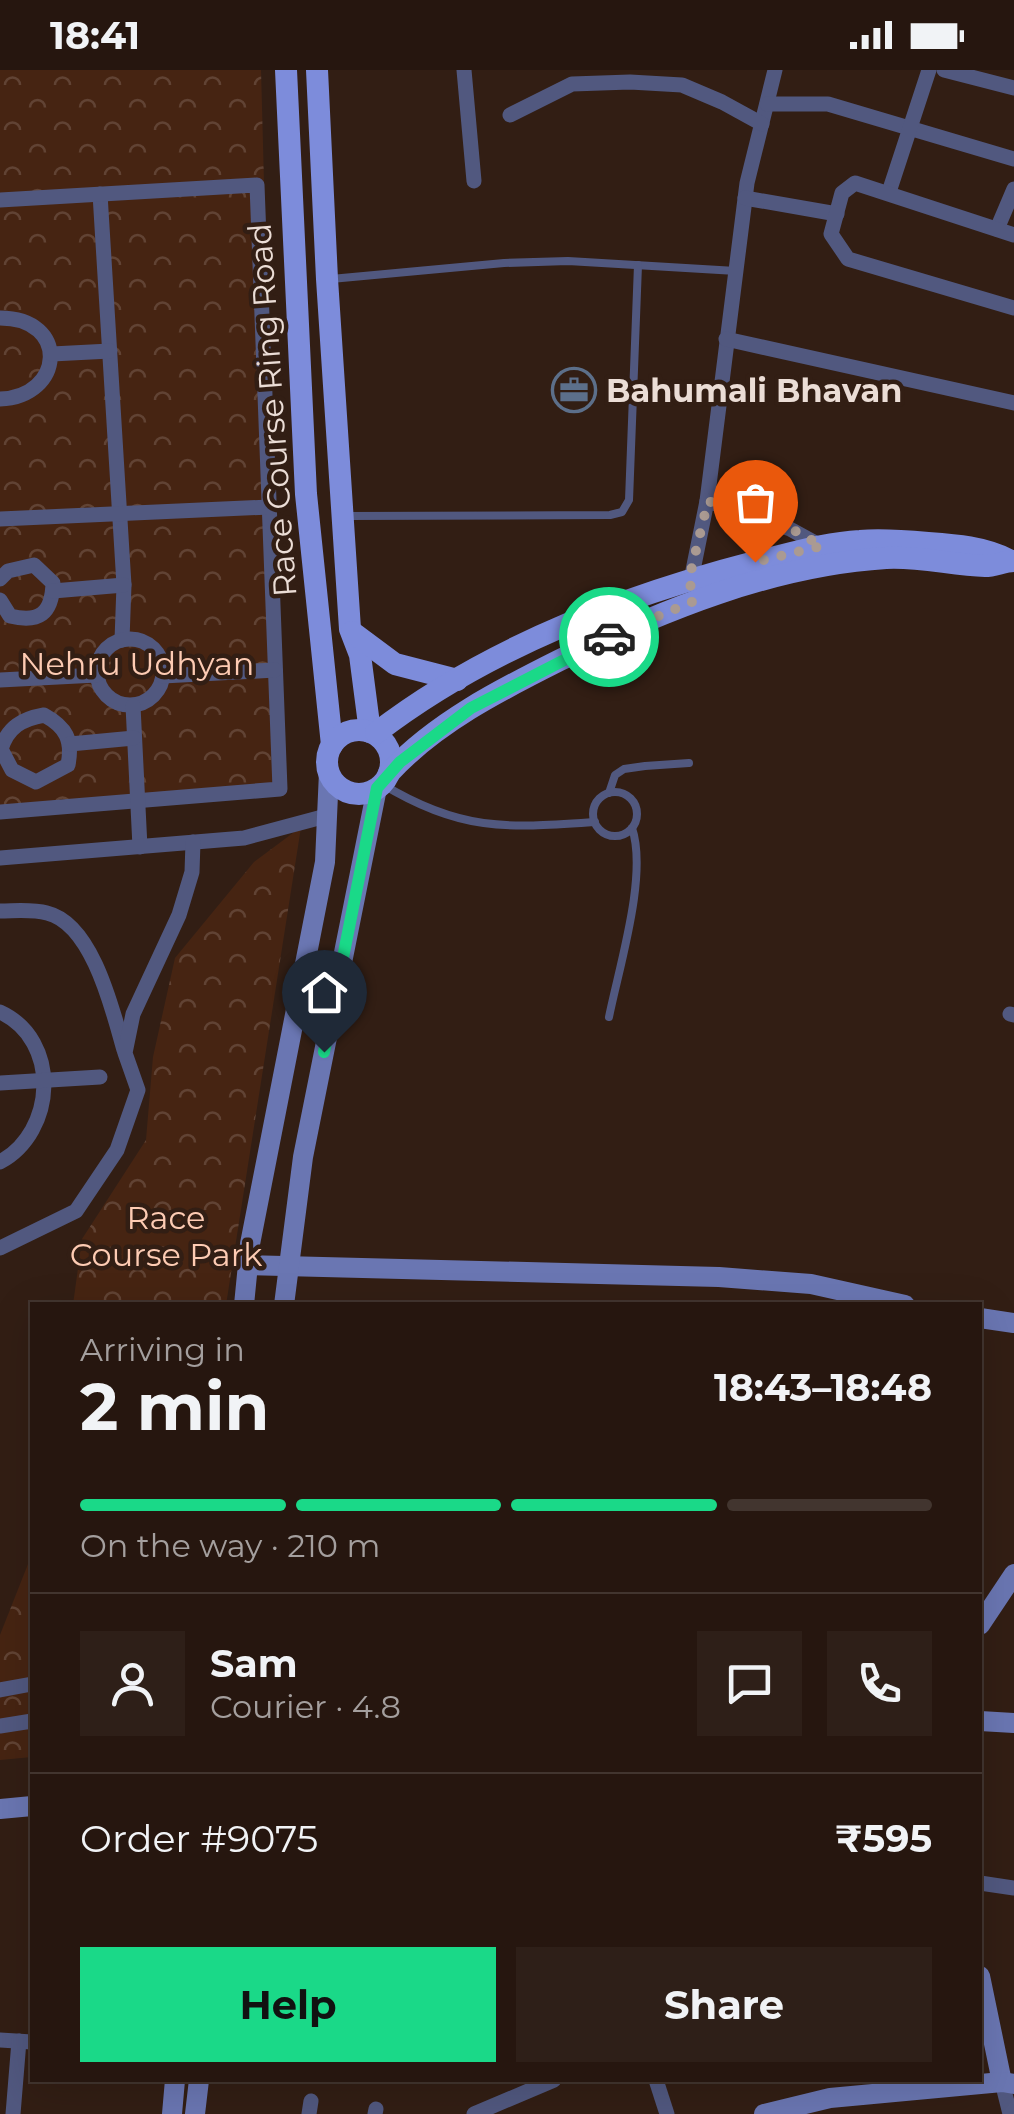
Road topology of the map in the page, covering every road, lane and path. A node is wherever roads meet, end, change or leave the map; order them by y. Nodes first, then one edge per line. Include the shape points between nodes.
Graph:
1 (286, 70) edge
2 (317, 70) edge
3 (464, 70) edge
4 (775, 70) edge
5 (929, 70) edge
6 (944, 70) edge
7 (596, 77) edge
8 (1014, 88) edge
9 (767, 104) junction
10 (510, 116) dead end
11 (762, 124) junction
12 (909, 130) junction
13 (1014, 159) edge
14 (474, 181) dead end
15 (1014, 189) edge
16 (889, 192) junction
17 (100, 194) junction
18 (745, 198) junction
19 (0, 200) edge
20 (837, 214) junction
21 (996, 229) junction
22 (1014, 235) edge
23 (638, 264) junction
24 (736, 271) junction
25 (327, 279) junction
26 (1014, 308) edge
27 (0, 318) edge
28 (726, 339) junction
29 (110, 352) junction
30 (52, 354) junction
31 (0, 400) edge
32 (1014, 403) edge
33 (708, 501) junction
34 (269, 507) junction
35 (120, 514) junction
36 (341, 516) junction
37 (0, 519) edge
38 (822, 546) junction
39 (1012, 561) edge
40 (0, 580) edge
41 (124, 585) junction
42 (53, 590) junction
43 (691, 590) junction
44 (0, 600) edge
45 (350, 629) junction
46 (122, 640) junction
47 (275, 670) junction
48 (97, 675) junction
49 (164, 676) junction
50 (0, 680) edge
51 (457, 680) junction
52 (133, 706) junction
53 (373, 732) junction
54 (134, 738) junction
55 (70, 744) junction
56 (332, 745) junction
57 (0, 749) edge
58 (689, 764) dead end
59 (329, 772) junction
60 (383, 782) junction
61 (609, 793) junction
62 (0, 812) edge
63 (326, 816) junction
64 (595, 822) junction
65 (632, 828) junction
66 (193, 842) junction
67 (140, 847) junction
68 (0, 858) edge
69 (0, 911) edge
70 (0, 1012) edge
71 (609, 1017) dead end
72 (125, 1053) junction
73 (100, 1077) dead end
74 (47, 1080) junction
75 (0, 1083) edge
76 (0, 1162) edge
77 (0, 1248) edge
78 (288, 1264) junction
79 (248, 1266) junction
80 (244, 1302) edge
81 (284, 1302) edge
82 (892, 1302) edge
83 (982, 1318) edge
84 (1014, 1323) edge
85 (1013, 1578) edge
86 (982, 1621) edge
87 (30, 1684) edge
88 (0, 1690) edge
89 (30, 1721) edge
90 (982, 1721) edge
91 (1014, 1722) edge
92 (0, 1726) edge
93 (30, 1806) edge
94 (0, 1809) edge
95 (982, 1883) edge
96 (1014, 1888) edge
97 (982, 1992) edge
98 (0, 2040) edge
99 (26, 2041) edge
100 (176, 2082) edge
101 (199, 2082) edge
102 (549, 2082) edge
103 (657, 2082) edge
104 (1008, 2083) edge
105 (923, 2085) edge
106 (13, 2114) edge
107 (172, 2114) edge
108 (195, 2114) edge
109 (474, 2114) edge
110 (667, 2114) edge
111 (767, 2114) edge
112 (1010, 2114) edge

1 - 56 main road, Race Course Ring Road via 306,494
2 - 25 main road, Race Course Ring Road
3 - 14 street
4 - 9 street
5 - 12 street
6 - 8 street
7 - 10 street
7 - 11 street via 682,85
9 - 11 street
9 - 12 street via 828,104
11 - 18 street
12 - 13 street
12 - 16 street
15 - 21 street
16 - 20 street via 855,183 842,193
16 - 21 street
17 - 19 street
17 - 29 street
17 - 34 street via 257,185
18 - 20 street
18 - 24 street
20 - 26 street via 832,234 848,260
21 - 22 street
23 - 24 lane
23 - 25 lane via 504,262
23 - 36 lane via 629,500 622,512
24 - 28 street
25 - 36 main road, Race Course Ring Road
27 - 30 street via 35,328 48,338
28 - 32 street
28 - 33 street
29 - 30 street
29 - 35 street
30 - 31 street via 47,375 32,391
33 - 38 street
33 - 43 street
34 - 35 street
34 - 47 street
35 - 37 street
35 - 41 street
36 - 45 main road, Race Course Ring Road
38 - 39 main road via 944,544
38 - 43 main road
39 - 43 main road via 990,566 888,558
40 - 42 street via 8,571 34,565
41 - 42 street
41 - 46 street
42 - 44 street via 44,614 28,620 10,616
43 - 51 main road via 548,634
43 - 60 main road via 471,708
45 - 51 main road via 394,664
45 - 53 main road, Race Course Ring Road
46 - 48 street via 102,652
46 - 49 street via 142,640 153,649
47 - 49 street
47 - 62 street via 280,790
48 - 50 street
48 - 52 street via 109,697
49 - 52 street via 149,699
51 - 53 main road
52 - 54 street
53 - 56 main road via 345,733
53 - 60 main road via 391,760
54 - 55 street
54 - 67 street
55 - 57 street via 59,723 44,715 6,733
55 - 57 street via 68,765 36,782 12,770
56 - 59 main road
58 - 61 lane via 624,770
59 - 60 main road via 346,791 359,794
59 - 63 street
60 - 64 lane via 457,820
60 - 78 street
61 - 64 lane via 597,801
61 - 65 lane via 634,802
63 - 66 street via 244,838
63 - 79 street via 325,862
64 - 65 lane via 612,835
65 - 71 lane via 636,880
66 - 67 street
66 - 72 street via 180,916 134,1014
67 - 68 street
69 - 72 street via 50,913 70,928 110,996
70 - 74 street via 27,1036
72 - 77 street via 138,1090 117,1150 76,1210
73 - 74 street
74 - 75 street
74 - 76 street via 29,1135 16,1154
78 - 79 street
78 - 81 street
78 - 82 street via 719,1277 812,1284
79 - 80 street
83 - 84 street
85 - 86 street
87 - 88 street
89 - 92 street
90 - 91 street
93 - 94 street
95 - 96 street
97 - 104 street
98 - 99 street
99 - 106 street
100 - 107 street
101 - 108 street
102 - 109 street
103 - 110 street
104 - 105 street
104 - 112 street
105 - 111 street

